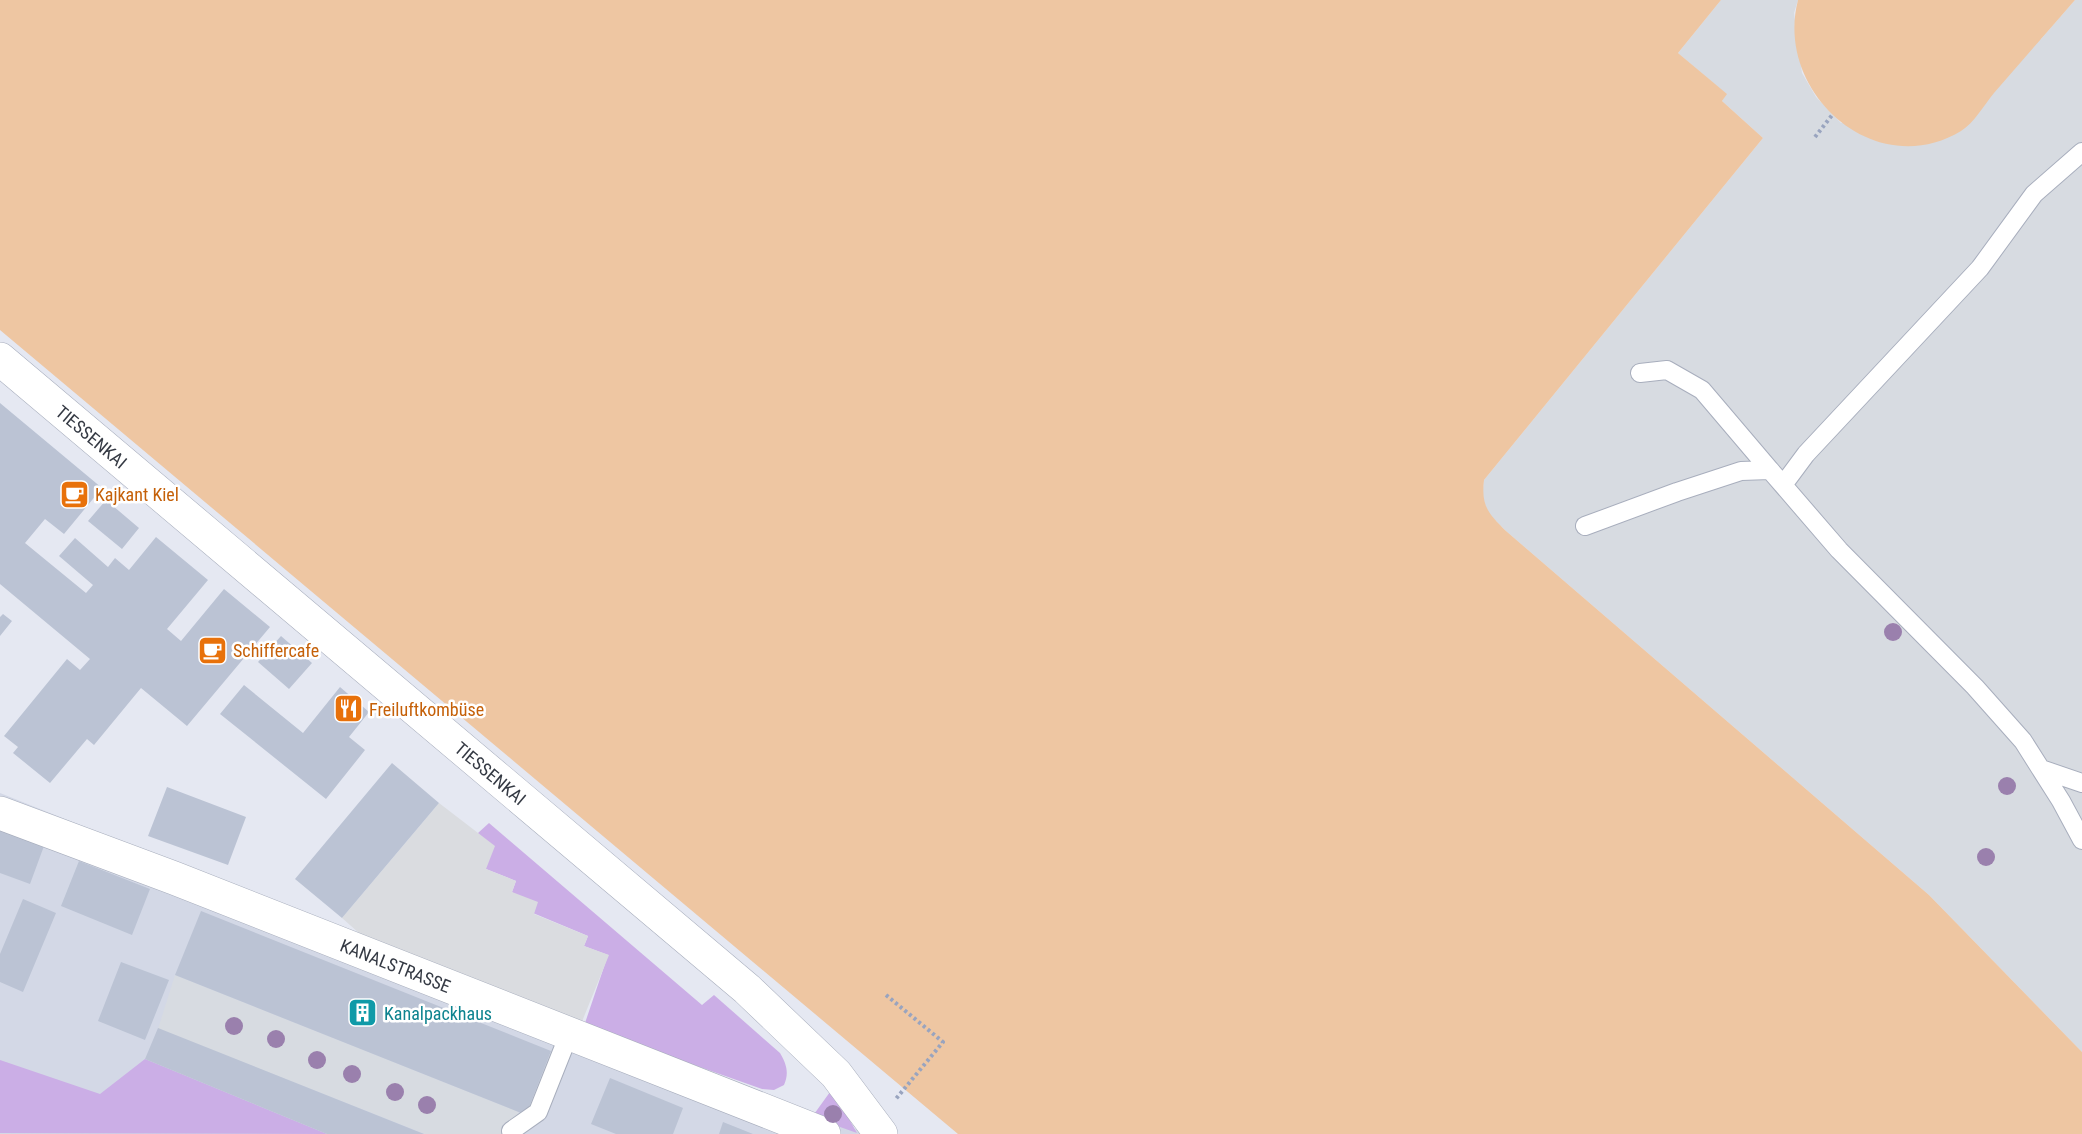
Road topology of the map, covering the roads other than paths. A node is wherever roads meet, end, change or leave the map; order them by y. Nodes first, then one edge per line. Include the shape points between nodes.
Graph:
1 (2082, 152) edge
2 (0, 360) edge
3 (1640, 373) dead end
4 (1770, 470) junction
5 (1783, 485) junction
6 (1586, 526) dead end
7 (2041, 769) junction
8 (2082, 783) edge
9 (0, 813) edge
10 (2082, 840) edge
11 (569, 1034) junction
12 (511, 1131) dead end
13 (824, 1134) edge
14 (881, 1134) edge

1 - 5 lane via 2034,194 1980,268 1806,453
2 - 14 street, TIESSENKAI via 747,989 836,1074
3 - 4 lane via 1667,370 1702,390
4 - 5 lane
4 - 6 lane via 1741,471
5 - 7 lane via 1839,550 1975,687 2023,741
7 - 8 lane
7 - 10 lane
9 - 11 street, KANALSTRASSE
11 - 12 lane via 538,1112
11 - 13 street, KANALSTRASSE

